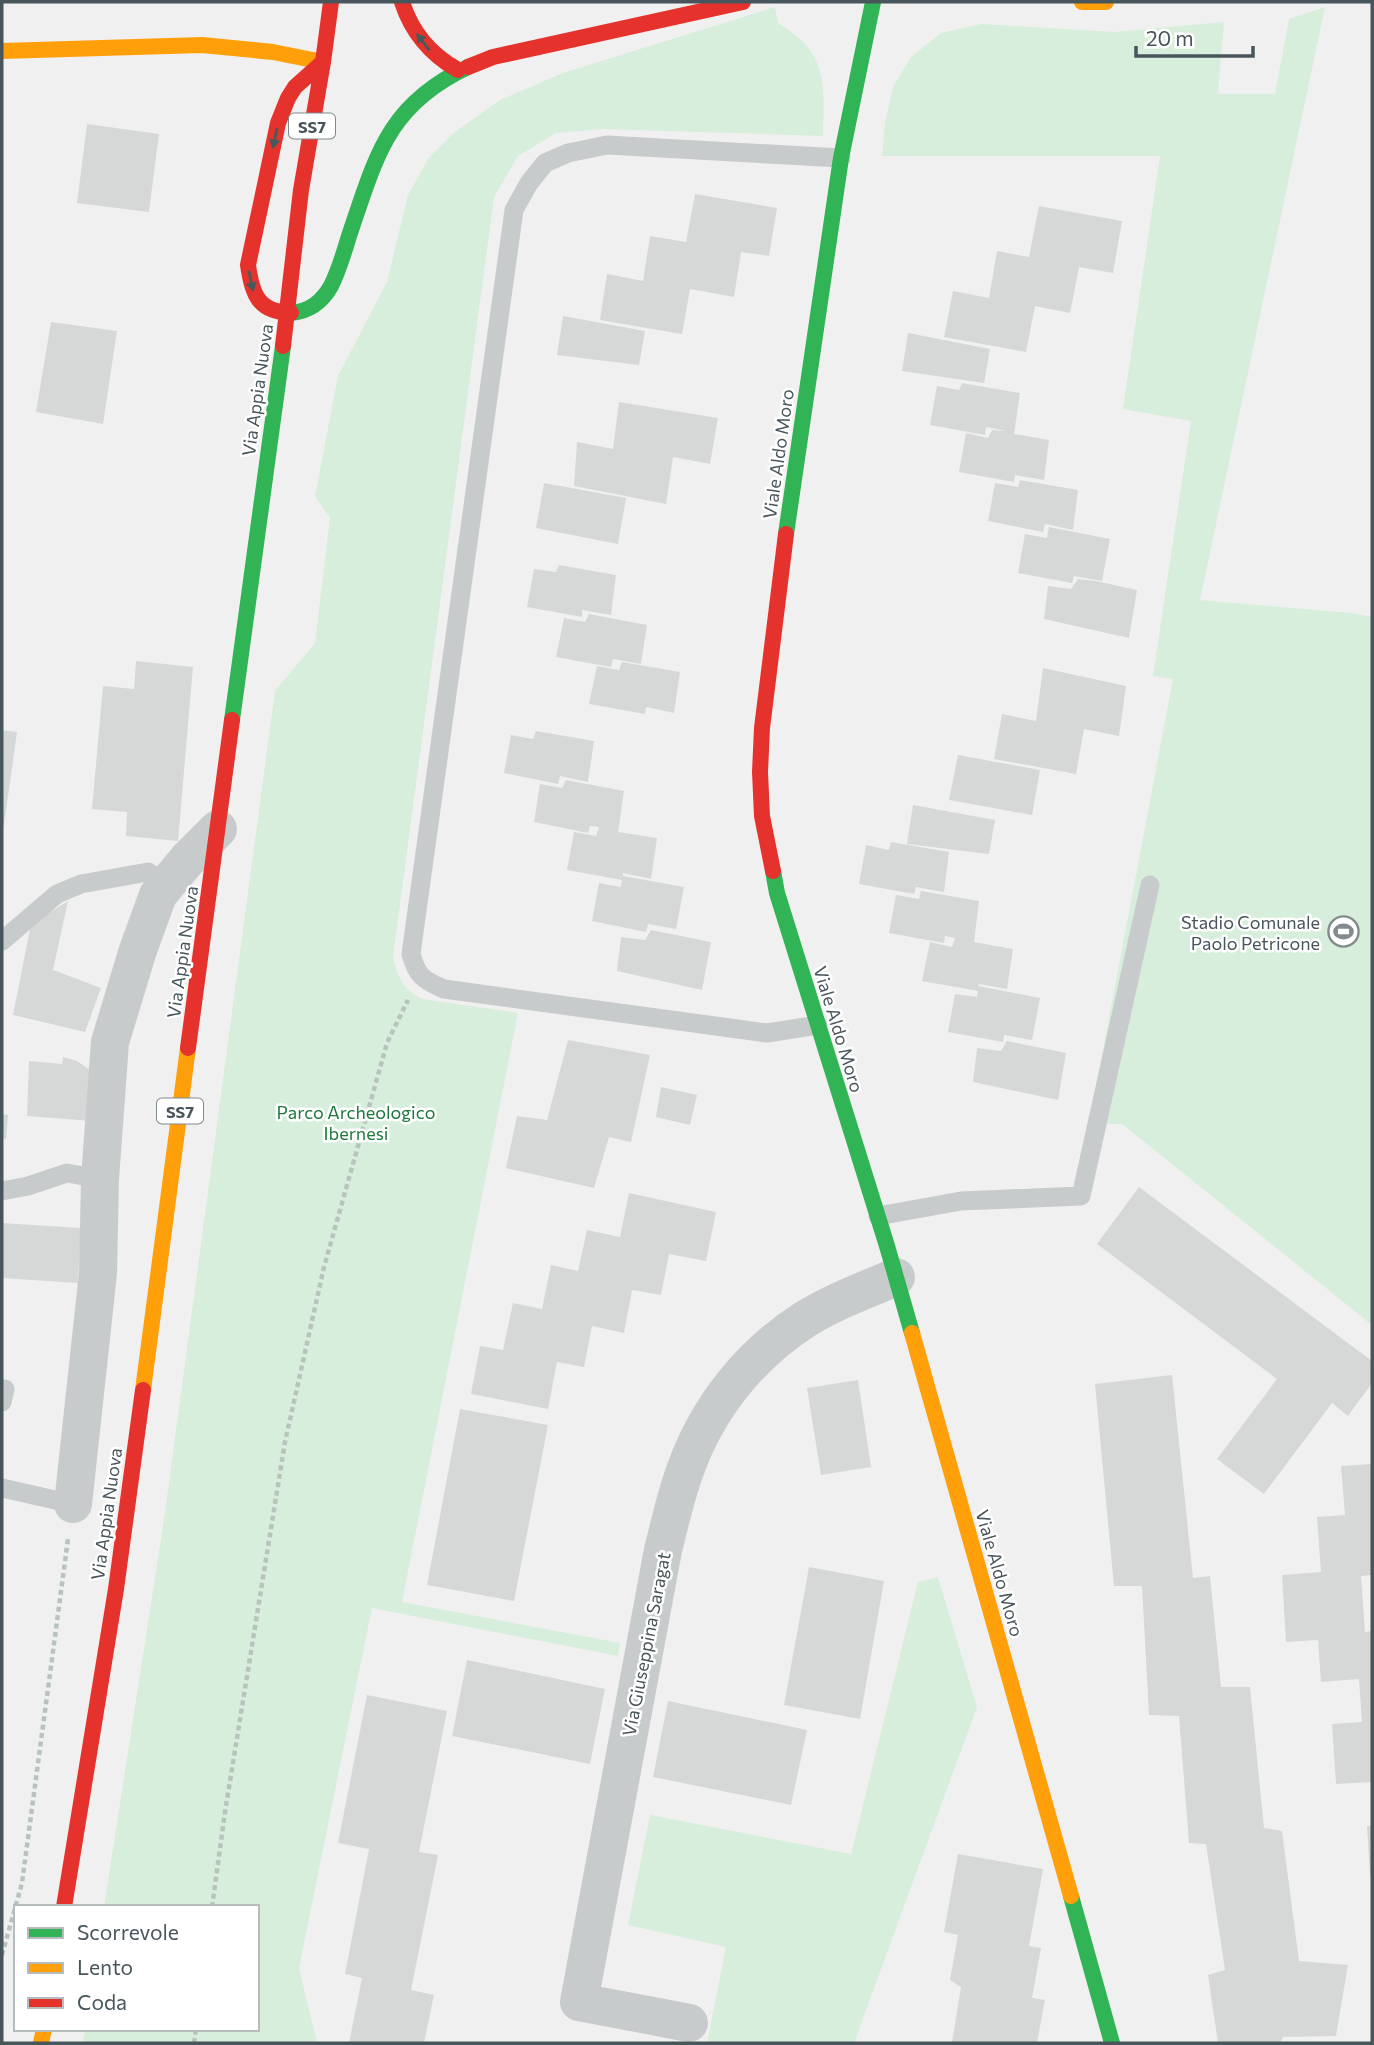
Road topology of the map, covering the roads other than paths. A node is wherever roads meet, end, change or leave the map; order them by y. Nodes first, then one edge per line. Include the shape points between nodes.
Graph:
1 (331, 2) edge
2 (402, 2) edge
3 (743, 2) edge
4 (873, 2) edge
5 (1082, 2) edge
6 (1106, 2) edge
7 (2, 51) edge
8 (323, 62) junction
9 (457, 70) junction
10 (841, 158) junction
11 (287, 313) junction
12 (218, 829) junction
13 (168, 883) junction
14 (1150, 885) dead end
15 (2, 941) edge
16 (818, 1025) junction
17 (100, 1179) junction
18 (2, 1191) edge
19 (878, 1216) junction
20 (896, 1277) junction
21 (2, 1488) edge
22 (73, 1504) joint
23 (64, 1905) edge
24 (689, 2023) dead end
25 (1112, 2043) edge

1 - 8 street, Via Appia Nuova / SS7
9 -> 2 street via 420,40
3 - 9 street via 493,57
4 - 10 street, Viale Aldo Moro
5 - 6 street
7 - 8 street via 202,45
8 - 11 street, Via Appia Nuova / SS7 via 300,190
8 -> 11 street via 295,87 278,122 248,265 257,299 265,307
9 - 11 street via 404,111 387,138 325,296 304,312
10 - 16 street, Viale Aldo Moro via 785,540 760,772 772,873
10 - 16 lane via 607,145 545,163 514,210 411,954 420,976 444,989 767,1033
11 - 12 street, Via Appia Nuova / SS7
12 - 13 street
12 - 23 street, Via Appia Nuova / SS7 via 116,1589
13 - 15 lane via 148,872 80,884 57,894
13 - 17 street via 158,895 110,1042
14 - 19 lane via 1082,1196 961,1201
16 - 19 street, Viale Aldo Moro
17 - 18 lane via 67,1173
17 - 22 street via 98,1273
19 - 20 street, Viale Aldo Moro
20 - 24 street, Via Giuseppina Saragat via 805,1320 747,1368 701,1434 674,1507 579,2002
20 - 25 street, Viale Aldo Moro
21 - 22 lane

